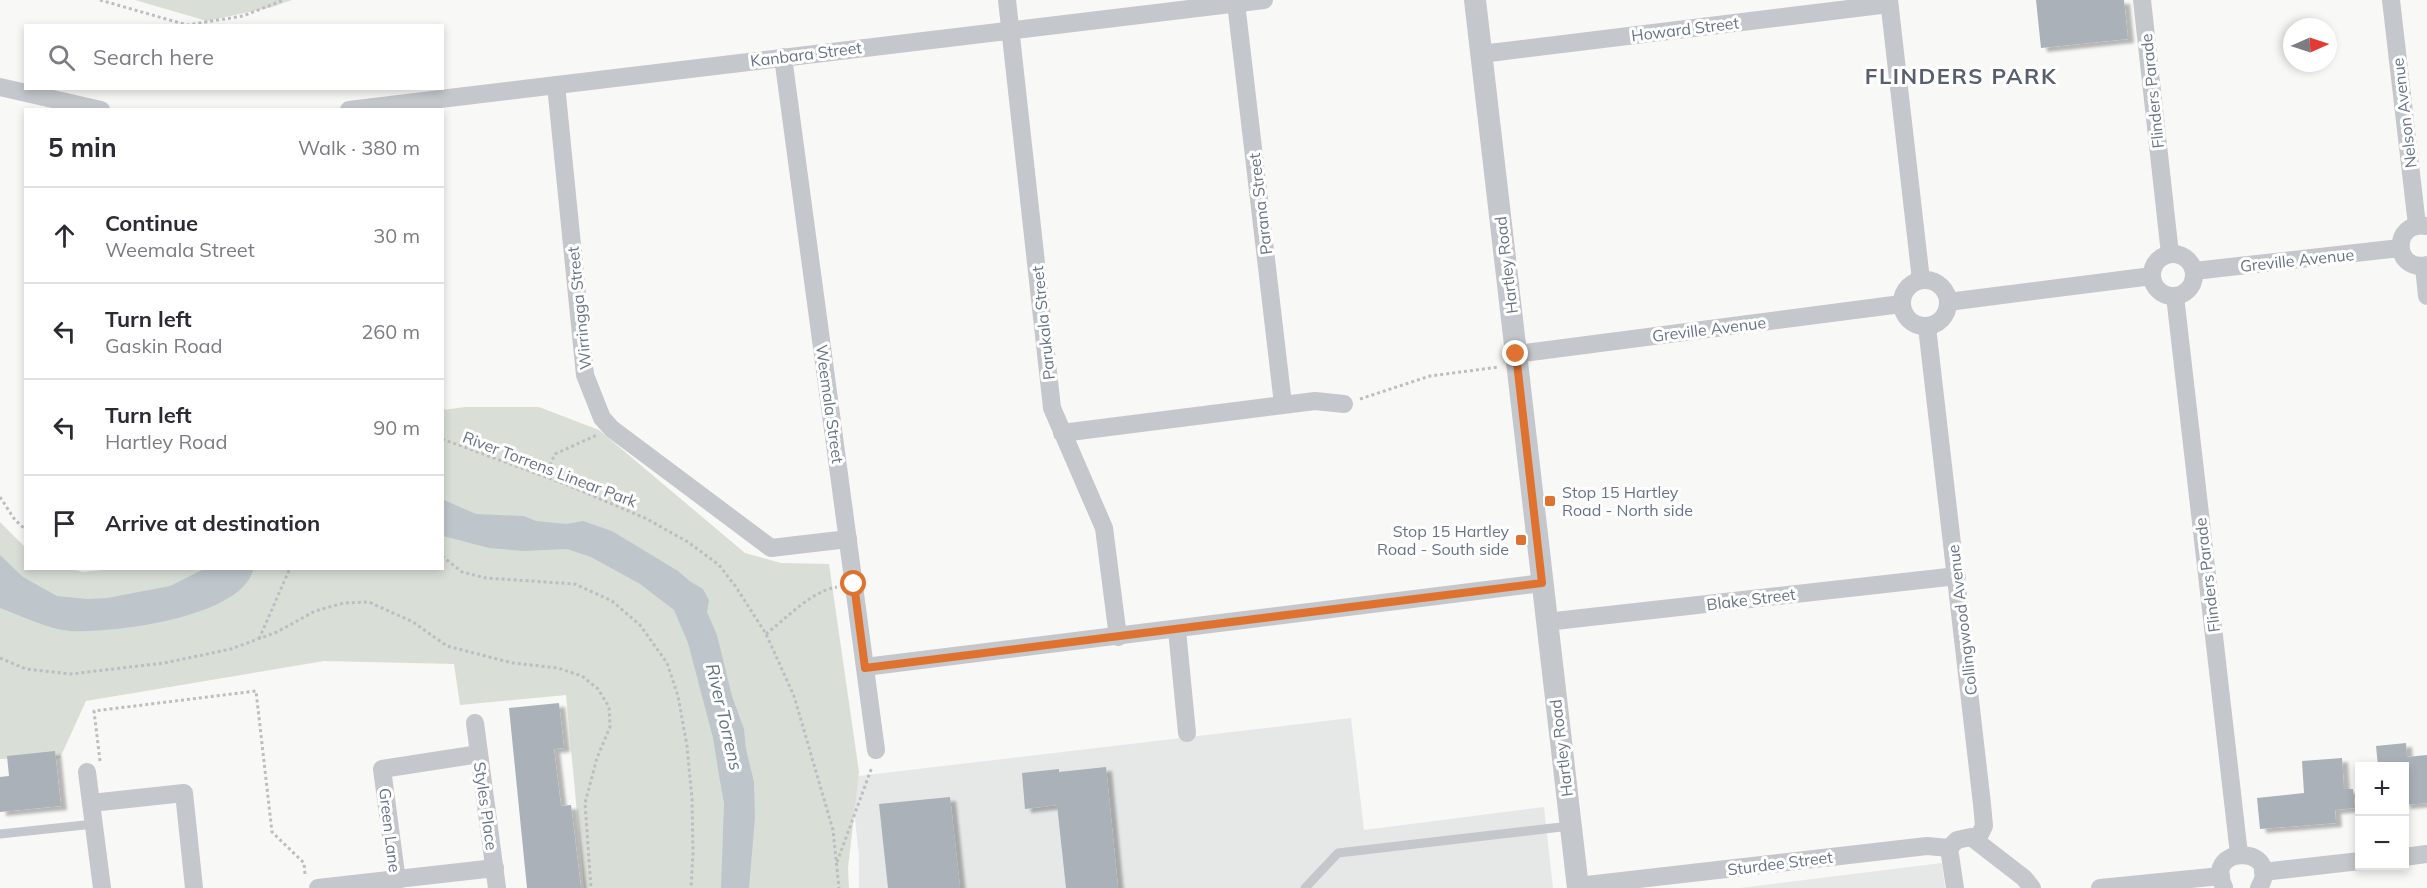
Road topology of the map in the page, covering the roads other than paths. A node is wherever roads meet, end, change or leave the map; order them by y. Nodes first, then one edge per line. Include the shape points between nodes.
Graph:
1 (1007, 0) edge
2 (1264, 0) edge
3 (1474, 0) edge
4 (2142, 0) edge
5 (2391, 0) edge
6 (1889, 2) edge
7 (1236, 3) junction
8 (1010, 29) junction
9 (1481, 54) junction
10 (783, 57) junction
11 (556, 85) junction
12 (0, 87) edge
13 (68, 105) edge
14 (88, 108) edge
15 (375, 108) edge
16 (2422, 226) edge
17 (2400, 248) junction
18 (2170, 254) junction
19 (2425, 266) edge
20 (2194, 271) junction
21 (2152, 276) junction
22 (1921, 280) junction
23 (2175, 296) junction
24 (2427, 296) edge
25 (1948, 302) junction
26 (1901, 304) junction
27 (1927, 327) junction
28 (1517, 359) junction
29 (1283, 404) junction
30 (1344, 404) road end
31 (1062, 433) junction
32 (848, 538) junction
33 (1957, 576) junction
34 (1542, 583) junction
35 (1546, 622) junction
36 (1177, 630) junction
37 (1118, 637) junction
38 (865, 668) junction
39 (475, 723) dead end
40 (1187, 733) dead end
41 (876, 750) road end
42 (478, 754) junction
43 (94, 769) road end
44 (91, 803) junction
45 (94, 824) junction
46 (1570, 826) junction
47 (0, 834) edge
48 (1977, 840) junction
49 (1949, 848) junction
50 (2239, 854) junction
51 (2427, 854) edge
52 (2409, 856) edge
53 (2355, 862) edge
54 (495, 868) junction
55 (317, 880) edge
56 (397, 880) junction
57 (2261, 880) edge
58 (2223, 882) edge
59 (1578, 887) edge
60 (102, 888) edge
61 (194, 888) edge
62 (497, 888) edge
63 (1305, 888) edge
64 (1955, 888) edge
65 (2032, 888) edge
66 (2100, 888) edge

1 - 8 street, Parukala Street
2 - 7 street, Kanbara Street
3 - 9 street, Hartley Road
4 - 18 street, Flinders Parade
5 - 16 street, Nelson Avenue
6 - 9 street, Howard Street
6 - 22 street
7 - 8 street, Kanbara Street
7 - 29 street, Parana Street
8 - 10 street, Kanbara Street
8 - 31 street, Parukala Street via 1053,408
9 - 28 street, Hartley Road
10 - 11 street, Kanbara Street
10 - 32 street, Weemala Street
11 - 15 street, Kanbara Street
11 - 32 street, Wirringga Street via 585,375 602,418 771,548
12 - 13 street
13 - 14 street
16 - 17 street via 2408,229
17 - 19 street via 2410,264
17 - 20 street, Greville Avenue
18 - 20 street via 2184,256
18 - 21 street via 2154,264
19 - 24 street
20 - 23 street via 2189,289
21 - 23 street via 2160,292
21 - 25 street
22 - 25 street via 1940,285
22 - 26 street via 1904,291
23 - 50 street, Flinders Parade
25 - 27 street via 1943,319
26 - 27 street via 1911,323
26 - 28 street, Greville Avenue
27 - 33 street, Collingwood Avenue
28 - 34 street, Hartley Road
29 - 30 street
29 - 31 street
31 - 37 street, Parukala Street via 1104,528
32 - 38 street, Weemala Street
33 - 35 street, Blake Street
33 - 48 street, Collingwood Avenue via 1984,826
34 - 35 street, Hartley Road
34 - 36 street
35 - 46 street, Hartley Road
36 - 37 street
36 - 40 street
37 - 38 street
38 - 41 street, Weemala Street
39 - 42 street, Styles Place
42 - 54 street, Styles Place
42 - 56 street, Green Lane via 382,769
43 - 44 street
44 - 45 street
44 - 61 street via 184,793
45 - 47 lane
45 - 60 street
46 - 59 street, Hartley Road
46 - 63 lane via 1338,853
48 - 49 street, Sturdee Street via 1964,837
48 - 65 street
49 - 59 street, Sturdee Street via 1927,846
49 - 64 street
50 - 57 street via 2259,862
50 - 58 street via 2224,865
51 - 52 street
53 - 57 street
54 - 56 street
54 - 62 street, Styles Place
55 - 56 street
58 - 66 street

